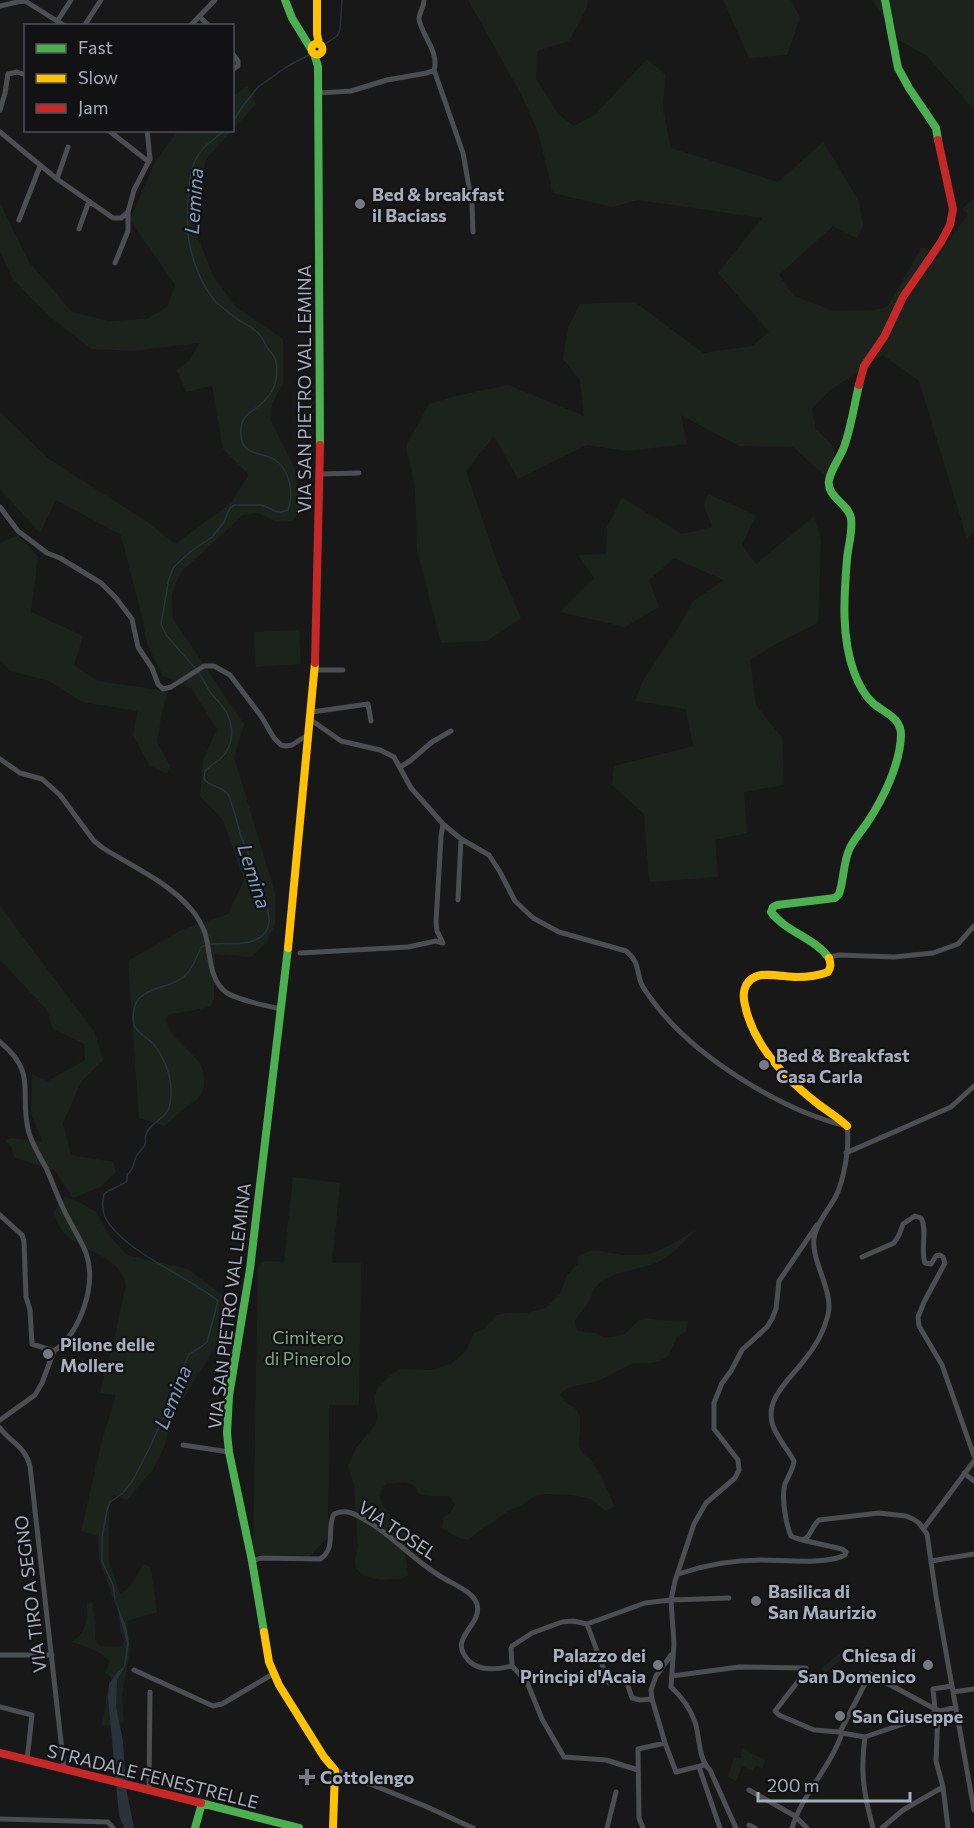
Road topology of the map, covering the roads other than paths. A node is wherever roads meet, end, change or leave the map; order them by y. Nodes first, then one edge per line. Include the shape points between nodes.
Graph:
1 (71, 0) edge
2 (101, 0) edge
3 (215, 0) edge
4 (285, 0) edge
5 (317, 0) edge
6 (424, 0) edge
7 (885, 0) edge
8 (0, 6) edge
9 (200, 17) junction
10 (58, 20) junction
11 (63, 24) edge
12 (85, 24) edge
13 (192, 24) edge
14 (207, 24) edge
15 (314, 47) junction
16 (234, 56) edge
17 (234, 69) edge
18 (434, 70) junction
19 (0, 73) edge
20 (8, 74) junction
21 (24, 74) edge
22 (318, 93) junction
23 (0, 110) edge
24 (0, 132) edge
25 (111, 132) edge
26 (147, 132) edge
27 (69, 147) dead end
28 (149, 162) junction
29 (40, 166) junction
30 (57, 179) junction
31 (89, 201) junction
32 (128, 212) junction
33 (19, 220) dead end
34 (79, 229) dead end
35 (473, 232) dead end
36 (115, 263) dead end
37 (359, 473) dead end
38 (320, 474) junction
39 (0, 507) edge
40 (315, 670) junction
41 (343, 670) dead end
42 (312, 716) junction
43 (371, 721) dead end
44 (451, 731) dead end
45 (310, 734) junction
46 (0, 759) edge
47 (400, 767) junction
48 (443, 824) junction
49 (461, 839) junction
50 (458, 900) dead end
51 (974, 926) edge
52 (300, 953) dead end
53 (829, 957) junction
54 (280, 1009) junction
55 (0, 1042) edge
56 (974, 1086) edge
57 (848, 1126) junction
58 (846, 1153) junction
59 (0, 1215) edge
60 (822, 1219) junction
61 (862, 1257) dead end
62 (54, 1351) junction
63 (0, 1420) edge
64 (0, 1428) edge
65 (183, 1445) dead end
66 (229, 1452) junction
67 (974, 1456) edge
68 (974, 1461) edge
69 (964, 1473) junction
70 (974, 1481) edge
71 (924, 1528) junction
72 (802, 1540) junction
73 (974, 1554) edge
74 (252, 1561) junction
75 (930, 1561) junction
76 (678, 1574) junction
77 (729, 1598) dead end
78 (671, 1600) junction
79 (587, 1624) junction
80 (673, 1651) junction
81 (52, 1654) junction
82 (0, 1655) edge
83 (512, 1666) junction
84 (134, 1670) dead end
85 (273, 1674) junction
86 (672, 1676) junction
87 (952, 1687) junction
88 (974, 1689) edge
89 (150, 1692) dead end
90 (652, 1700) junction
91 (0, 1707) edge
92 (956, 1707) junction
93 (936, 1710) junction
94 (841, 1732) junction
95 (865, 1737) junction
96 (665, 1743) junction
97 (0, 1753) edge
98 (27, 1760) junction
99 (702, 1766) junction
100 (64, 1768) junction
101 (335, 1770) junction
102 (638, 1770) junction
103 (944, 1786) junction
104 (149, 1789) junction
105 (749, 1790) dead end
106 (616, 1792) dead end
107 (202, 1803) junction
108 (974, 1810) edge
109 (795, 1816) junction
110 (0, 1820) edge
111 (278, 1825) edge
112 (112, 1828) edge
113 (195, 1828) edge
114 (299, 1828) edge
115 (333, 1828) edge
116 (473, 1828) edge
117 (607, 1828) edge
118 (643, 1828) edge
119 (720, 1828) edge
120 (736, 1828) edge
121 (792, 1828) edge
122 (807, 1828) edge
123 (873, 1828) edge
124 (882, 1828) edge
125 (948, 1828) edge

1 - 10 street
2 - 12 street
3 - 9 street
4 - 15 street, VIA SAN PIETRO VAL LEMINA via 292,18
5 - 15 street
6 - 18 street via 419,19 434,56
7 - 53 street via 898,68 936,128 953,209 941,242 903,297 884,337 864,366 847,439 828,484 829,491 847,507 851,521 844,597 854,671 866,695 898,722 901,738 882,797 849,848 839,894 835,898 777,905 771,912
8 - 10 street via 25,1
9 - 13 street
9 - 14 street
10 - 11 street
15 - 22 street, VIA SAN PIETRO VAL LEMINA
16 - 17 street via 238,61
18 - 22 street via 351,91
18 - 35 street via 463,153
19 - 20 street
20 - 21 street
20 - 23 street
22 - 38 street, VIA SAN PIETRO VAL LEMINA
24 - 29 street
25 - 28 street
26 - 28 street
27 - 30 street
28 - 32 street
29 - 30 street
29 - 33 street
30 - 31 street
31 - 32 street via 113,218
31 - 34 street
32 - 36 street via 128,231
37 - 38 street
38 - 40 street, VIA SAN PIETRO VAL LEMINA
39 - 45 street via 18,531 110,592 132,619 138,647 160,687 171,687 204,666 214,666 230,675 281,745 292,745
40 - 41 street
40 - 42 street, VIA SAN PIETRO VAL LEMINA
42 - 43 street via 368,704
42 - 45 street, VIA SAN PIETRO VAL LEMINA
42 - 47 street via 341,741 390,754
44 - 47 street
45 - 54 street, VIA SAN PIETRO VAL LEMINA
46 - 54 street via 20,772 42,779 60,795 103,849 172,889 200,922 217,981 229,994
47 - 48 street via 411,788
48 - 49 street
48 - 52 street via 436,922 443,943
49 - 50 street
49 - 57 street via 489,855 515,901 533,918 559,932 626,951 638,967 641,983 670,1022 717,1063 785,1103 827,1122
51 - 53 street via 958,944 933,953
53 - 57 street via 831,966 820,975 753,978 744,986 743,998 763,1046 780,1069
54 - 66 street, VIA SAN PIETRO VAL LEMINA via 246,1302 229,1396
55 - 62 street via 18,1059 26,1083 30,1135 89,1267 80,1319 67,1340
56 - 58 street via 951,1107
57 - 58 street
58 - 60 street via 839,1189
59 - 62 street via 24,1241 32,1344
60 - 72 street via 814,1238 829,1312 816,1343 770,1411 773,1427 794,1461 783,1492 789,1533
60 - 76 street via 779,1281 772,1319 742,1350 722,1383 714,1404 714,1429 738,1460 739,1470 706,1503 694,1524
61 - 67 street via 894,1243 903,1224 915,1216 921,1218 925,1263 931,1264 940,1255 945,1263 918,1317 920,1326 942,1365
62 - 63 street via 35,1395
64 - 81 street, VIA TIRO A SEGNO via 27,1454 30,1466
65 - 66 street
66 - 74 street, VIA SAN PIETRO VAL LEMINA
68 - 69 street
69 - 70 street
69 - 71 street
71 - 72 street via 906,1516 870,1513 819,1520
71 - 75 street
72 - 76 street via 846,1552 839,1559 730,1562
73 - 75 street
74 - 83 street, VIA TOSEL via 320,1558 330,1544 334,1514 342,1511 355,1515 472,1596 476,1602 475,1622 462,1641 469,1662 479,1668
74 - 85 street, VIA SAN PIETRO VAL LEMINA
75 - 87 street
76 - 78 street
77 - 78 street
78 - 79 street via 645,1603
78 - 80 street
79 - 83 street via 562,1622 532,1633 511,1649
79 - 90 street via 609,1683 626,1677 632,1698
80 - 86 street
80 - 90 street via 655,1677
81 - 82 street
81 - 100 street, VIA TIRO A SEGNO
83 - 102 street via 528,1682 542,1719 564,1757 606,1760
84 - 85 street via 213,1706
85 - 101 street, VIA SAN PIETRO VAL LEMINA
86 - 94 street via 739,1667 806,1668 775,1711 814,1730
86 - 99 street via 671,1687 695,1723
87 - 88 street
87 - 92 street
87 - 93 street via 933,1689
89 - 104 street
90 - 96 street
91 - 98 street via 32,1715
92 - 93 street
92 - 108 street
93 - 94 street via 870,1674
93 - 95 street
93 - 103 street via 936,1761
94 - 95 street
94 - 109 street
95 - 123 street via 861,1772
96 - 99 street via 676,1773
96 - 102 street via 638,1749
97 - 98 street, STRADALE FENESTRELLE
98 - 100 street, STRADALE FENESTRELLE
99 - 119 street
99 - 120 street via 710,1770
100 - 104 street, STRADALE FENESTRELLE
101 - 115 street
101 - 116 street
102 - 118 street via 639,1818
103 - 124 street via 903,1810
103 - 125 street
104 - 107 street, STRADALE FENESTRELLE
105 - 109 street
106 - 117 street
107 - 111 street, STRADALE FENESTRELLE
107 - 113 street
109 - 121 street
109 - 122 street
110 - 112 street via 108,1822
111 - 114 street, STRADALE FENESTRELLE

